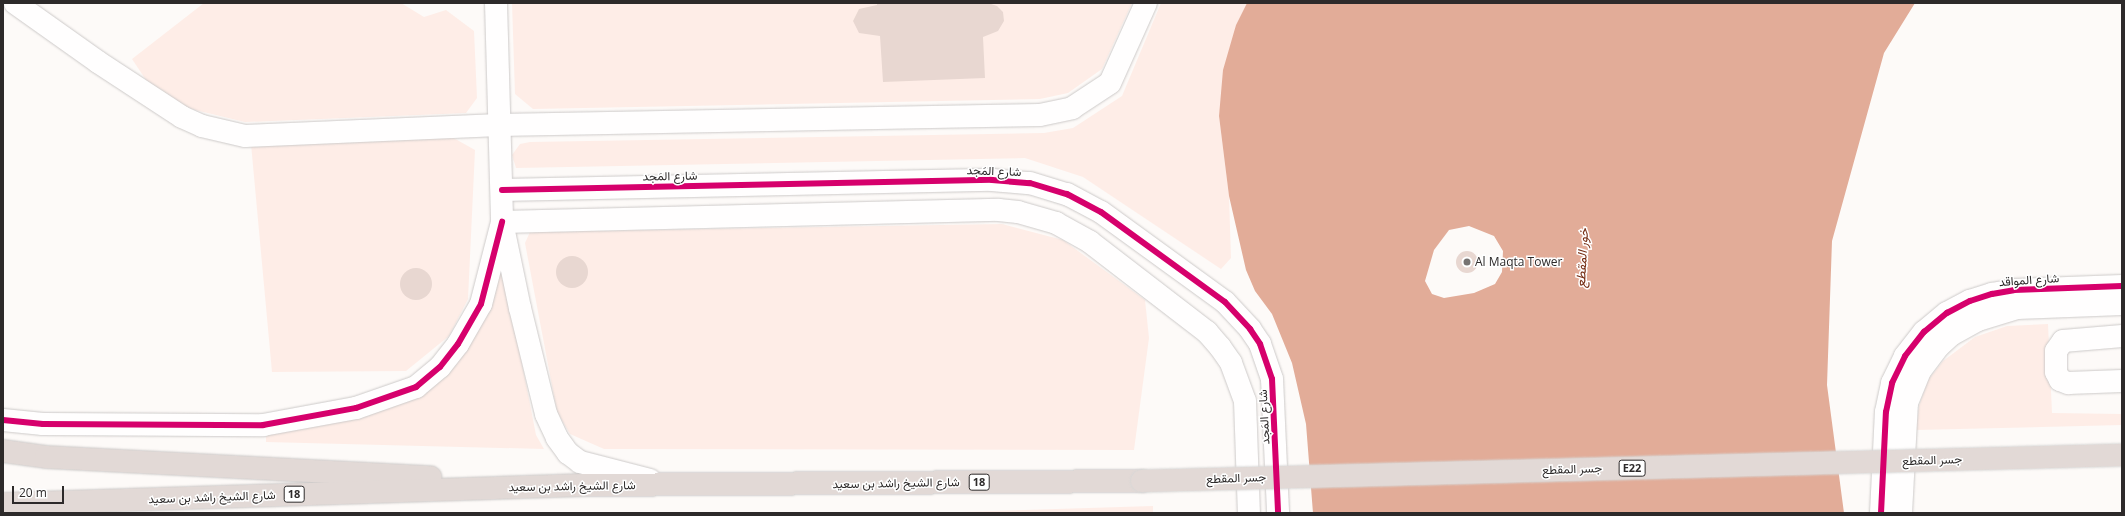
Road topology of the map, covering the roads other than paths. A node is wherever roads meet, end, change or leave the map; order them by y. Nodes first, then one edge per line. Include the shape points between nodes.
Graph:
1 (15, 3) edge
2 (496, 3) edge
3 (1146, 3) edge
4 (499, 125) junction
5 (502, 190) junction
6 (502, 222) junction
7 (2122, 286) edge
8 (2122, 304) edge
9 (2122, 336) edge
10 (2122, 381) edge
11 (3, 420) edge
12 (3, 451) edge
13 (2122, 454) edge
14 (1142, 481) joint
15 (675, 484) junction
16 (585, 485) junction
17 (3, 504) edge
18 (1249, 513) edge
19 (1278, 513) edge
20 (1881, 513) edge
21 (1901, 513) edge

1 - 4 street via 182,117 224,132 267,136
2 - 4 street
3 - 4 street via 1110,83 1072,108 1040,115
4 - 5 street
5 - 6 street
5 - 19 street, شارع المَجد via 992,180 1030,183 1067,194 1101,212 1225,302 1250,329 1262,350 1272,379
6 - 11 street via 480,304 458,344 440,367 416,387 356,408 263,425 43,424
6 - 15 street via 546,414 557,438 568,453 580,462 604,470
6 - 18 street, شارع المَجد via 999,210 1018,212 1056,223 1090,242 1192,320 1207,332 1224,352 1240,382 1245,401
7 - 20 street, شارع المواقد via 2014,290 1992,294 1970,301 1947,313 1924,332 1905,356 1892,383 1886,412
8 - 21 street via 2037,306 2004,311 1964,327 1939,346 1920,372 1907,403
9 - 10 street via 2068,338 2058,345 2056,351 2056,372 2064,382
12 - 16 highway via 46,457
13 - 14 highway, جسر المقطع / E22, bridge
14 - 15 highway, شارع الشيخ راشد بن سعيد / 18
15 - 16 highway, شارع الشيخ راشد بن سعيد / 18
16 - 17 highway, شارع الشيخ راشد بن سعيد / 18

